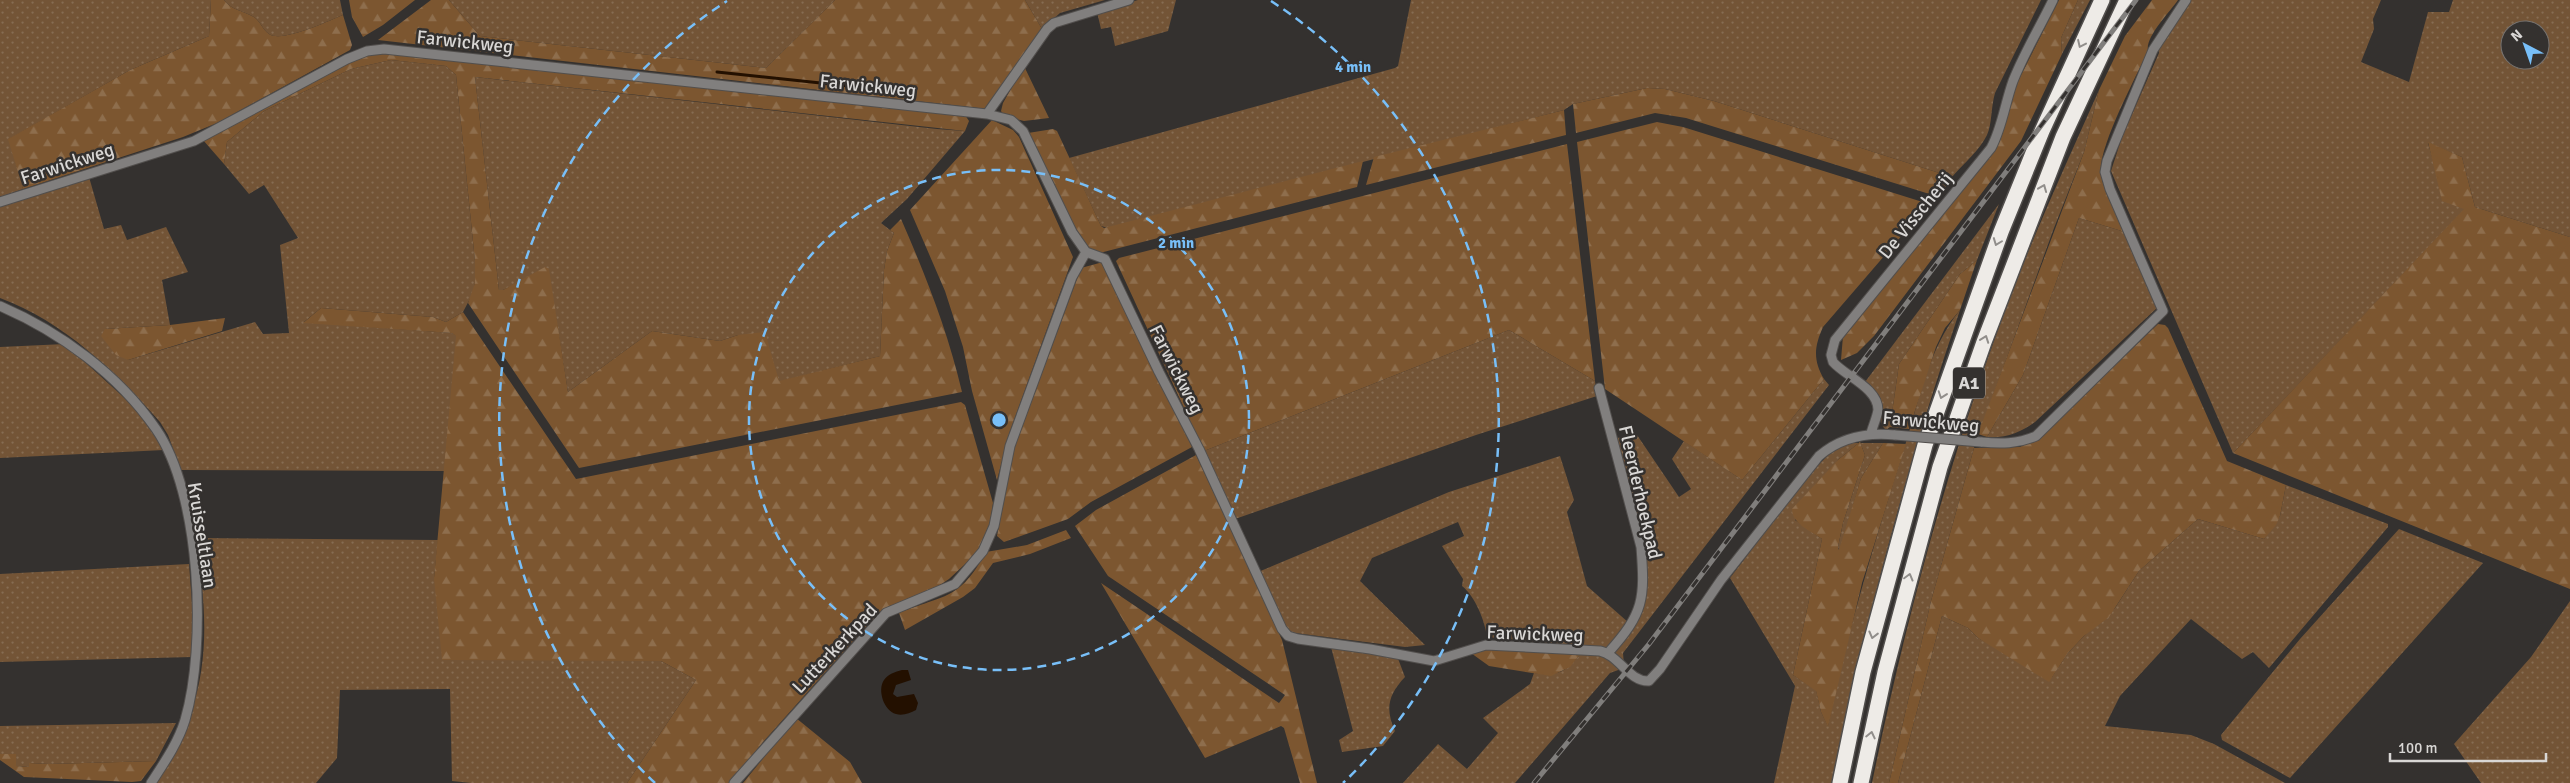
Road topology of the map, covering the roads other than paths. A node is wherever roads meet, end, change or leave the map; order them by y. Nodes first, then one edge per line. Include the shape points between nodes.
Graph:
1 (1129, 0) edge
2 (2053, 0) edge
3 (2102, 0) edge
4 (2127, 0) edge
5 (2186, 0) edge
6 (987, 114) junction
7 (0, 202) edge
8 (1086, 252) junction
9 (0, 306) edge
10 (1600, 388) dead end
11 (1871, 433) junction
12 (1608, 653) junction
13 (151, 783) edge
14 (734, 783) edge
15 (1840, 783) edge
16 (1861, 783) edge

1 - 6 street via 1054,23
2 - 11 street, De Visscherij via 2015,76 1999,130 1990,148 1835,340 1831,355 1833,362 1869,391 1876,402 1878,410
3 -> 15 highway, A1 via 2045,122 1925,446 1864,672
16 -> 4 highway, A1 via 1887,663 1940,467 1987,333 2063,137
5 - 11 street, Farwickweg, bridge via 2153,50 2105,172 2163,311 2040,432 2001,444
6 - 7 street, Farwickweg via 384,49 346,59 194,141
6 - 8 street, Farwickweg via 1011,120 1023,131 1072,232
8 - 12 street, Farwickweg via 1105,259 1158,372 1199,449 1279,624 1288,636 1434,661 1470,649 1501,645
8 - 14 street, Lutterkerkpad via 1072,277 1010,446 994,526 983,551 955,584 886,613
9 - 13 street, Kruisseltlaan via 55,333 126,394 156,429 171,456 179,480 191,536 197,596 196,665 184,721 175,744
10 - 12 street, Fleerderhoekpad via 1641,547 1643,574 1640,608
11 - 12 street, Farwickweg via 1834,444 1811,464 1721,580 1652,679 1644,682

